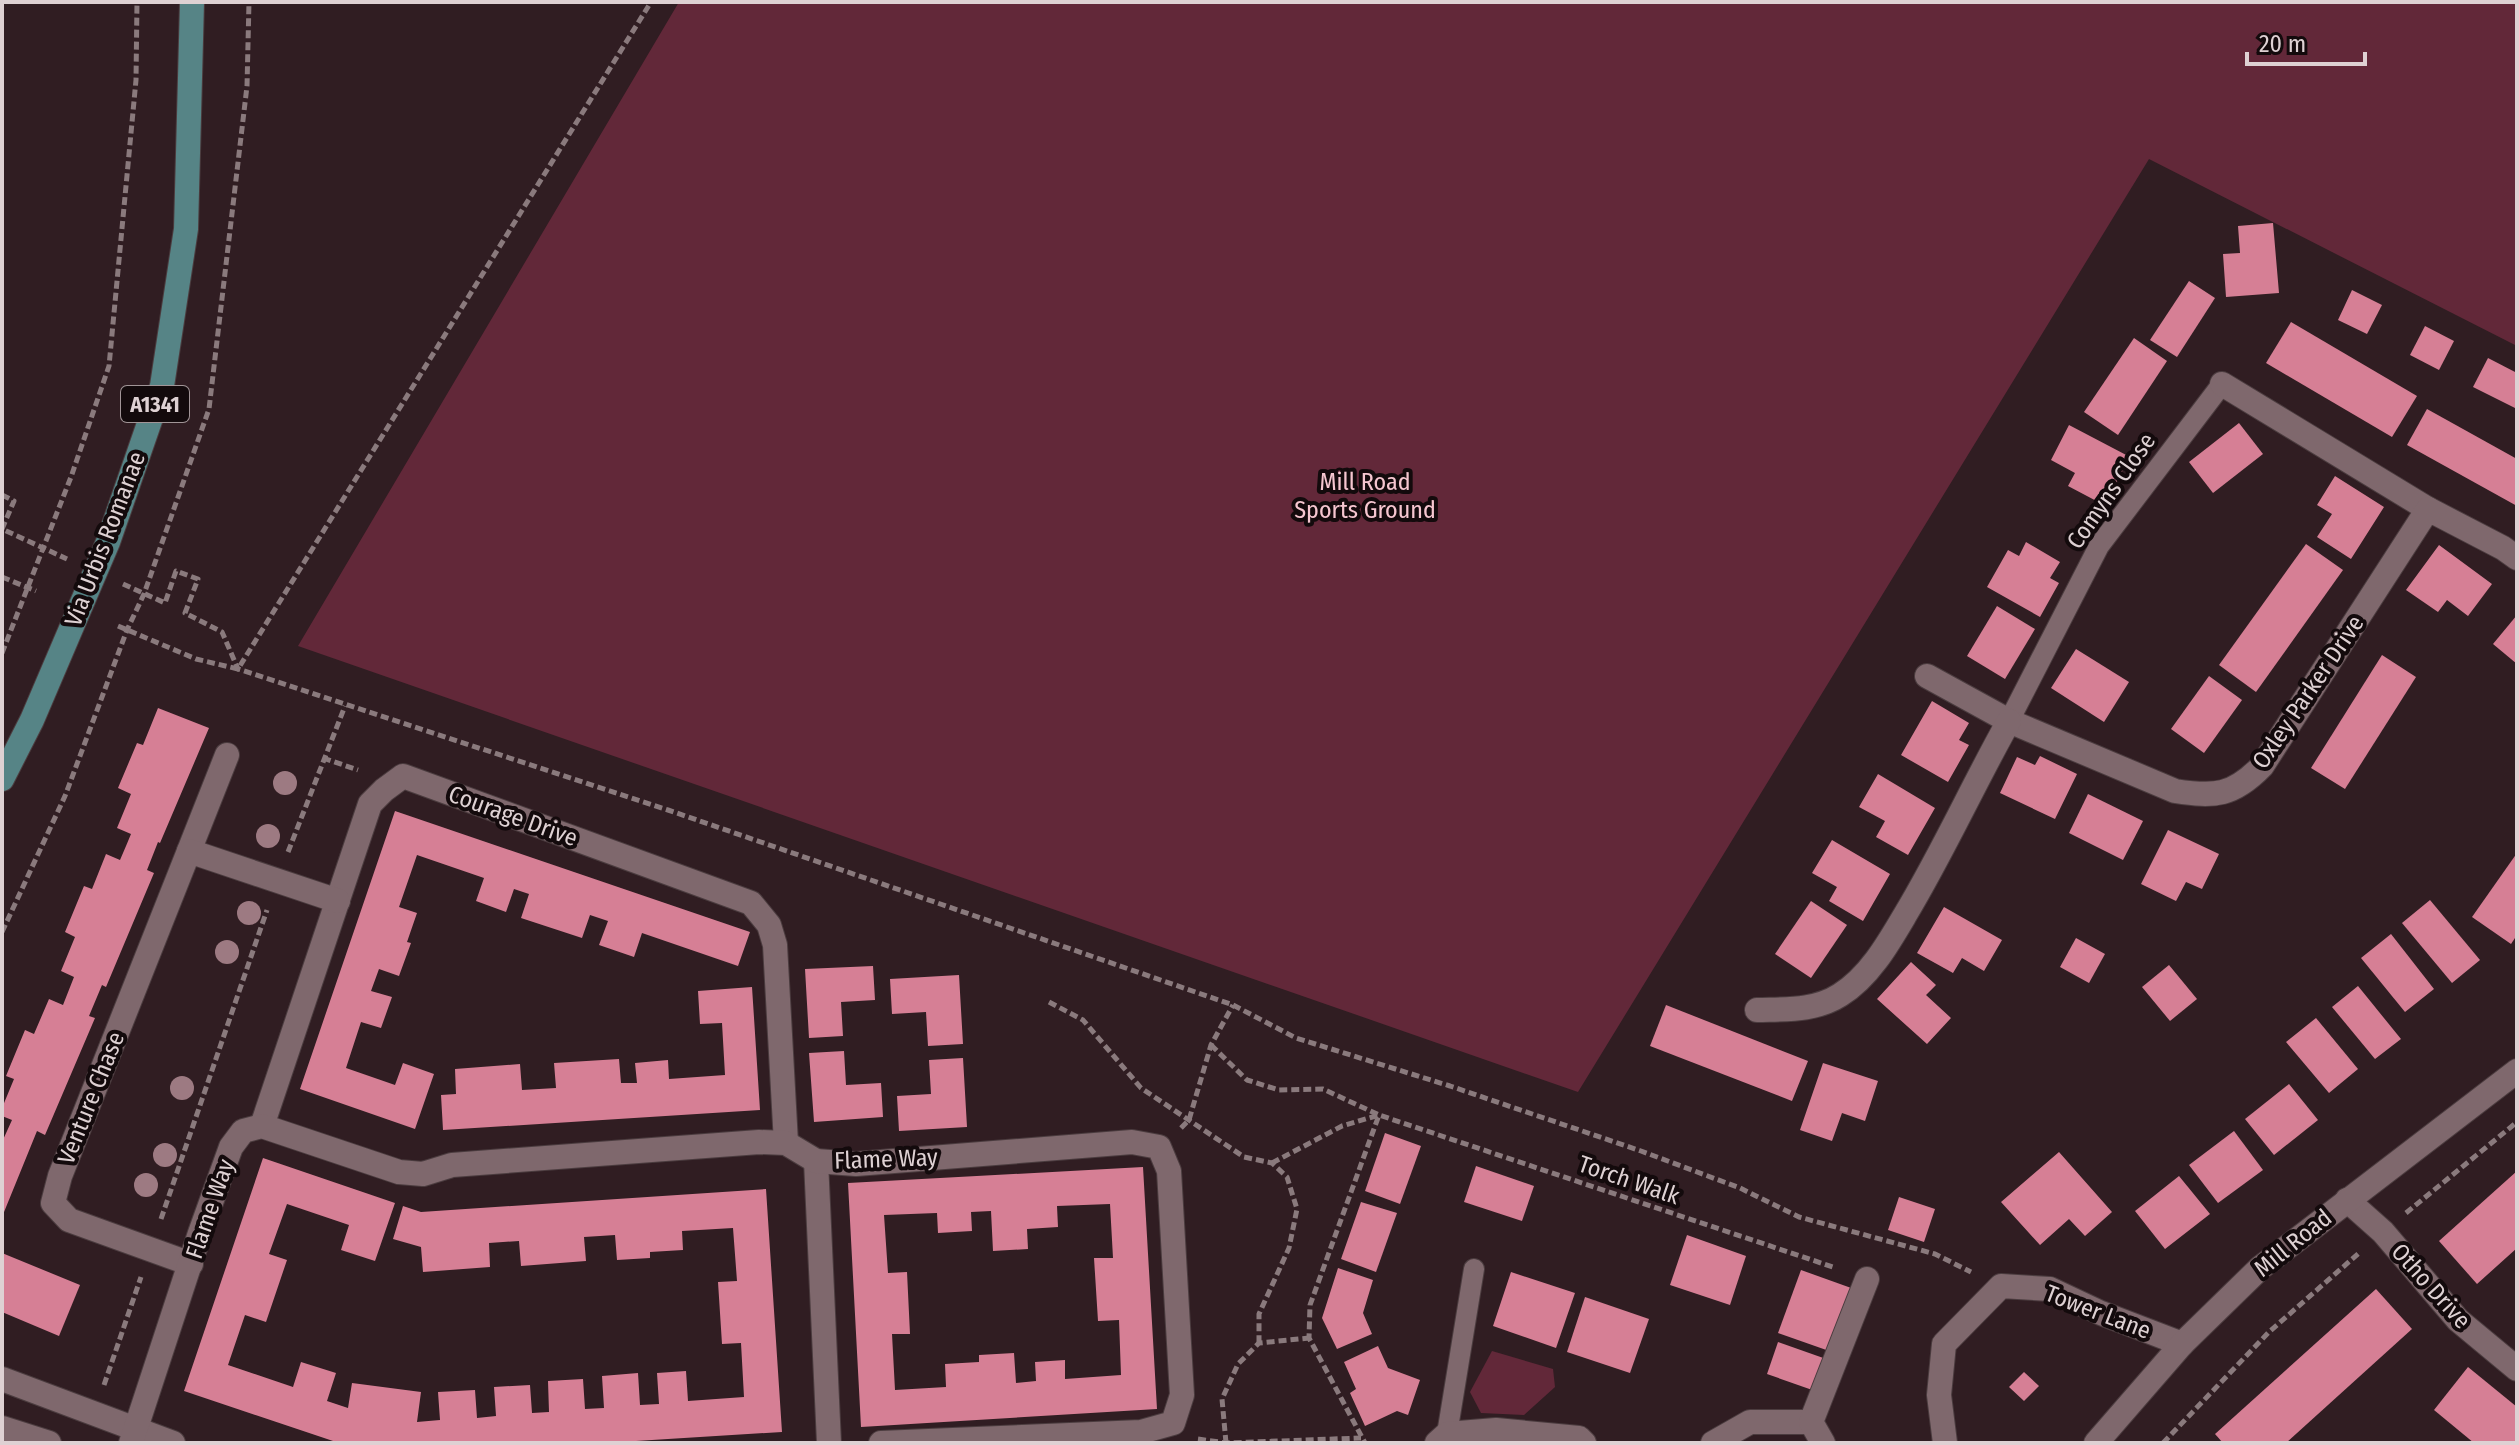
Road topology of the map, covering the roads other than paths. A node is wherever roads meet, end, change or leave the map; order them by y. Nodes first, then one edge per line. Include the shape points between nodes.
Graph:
1 (192, 2) edge
2 (2222, 384) joint
3 (2428, 509) junction
4 (2517, 558) edge
5 (1927, 676) dead end
6 (2009, 721) junction
7 (227, 755) dead end
8 (2, 779) edge
9 (189, 851) junction
10 (338, 901) junction
11 (1757, 1010) dead end
12 (2517, 1071) edge
13 (262, 1126) junction
14 (786, 1143) junction
15 (816, 1161) junction
16 (2347, 1200) junction
17 (191, 1264) junction
18 (1474, 1269) dead end
19 (1867, 1279) road end
20 (2182, 1344) junction
21 (2517, 1369) edge
22 (2, 1379) edge
23 (2, 1428) edge
24 (1817, 1432) edge
25 (133, 1436) edge
26 (1442, 1439) edge
27 (49, 1443) edge
28 (173, 1443) edge
29 (829, 1443) edge
30 (881, 1443) edge
31 (1584, 1443) edge
32 (1713, 1443) edge
33 (1945, 1443) edge
34 (2096, 1443) edge

1 - 8 main road, Via Urbis Romanae / A1341 via 186,229 162,386 108,542
2 - 3 street
2 - 6 lane, Comyns Close via 2099,546
3 - 4 street
3 - 6 street, Oxley Parker Drive via 2246,783 2204,795 2175,791
5 - 6 street, Oxley Parker Drive
6 - 11 street via 1934,868 1870,969 1840,995 1809,1008
7 - 9 street, Venture Chase
9 - 10 street
9 - 17 street, Venture Chase via 53,1203 69,1220
10 - 13 street, Courage Drive
10 - 14 street, Courage Drive via 370,804 403,776 751,903 769,925 775,945
12 - 16 street, Mill Road
13 - 14 street via 399,1172 423,1174 452,1165
13 - 17 street, Flame Way via 243,1131 231,1147
14 - 15 street, Flame Way
15 - 29 street
15 - 30 street, Flame Way via 856,1164 1132,1142 1159,1147 1169,1171 1182,1395 1173,1423 1141,1432
16 - 20 street, Mill Road via 2260,1268
16 - 21 street, Otho Drive via 2383,1232 2458,1320
17 - 25 street, Flame Way
18 - 26 lane
19 - 24 street
20 - 33 street, Tower Lane via 2050,1289 2001,1286 1944,1344 1939,1395
20 - 34 street, Mill Road
22 - 25 street via 94,1414
23 - 27 street
24 - 32 street via 1750,1422
25 - 28 street
26 - 31 street via 1496,1430 1579,1438

